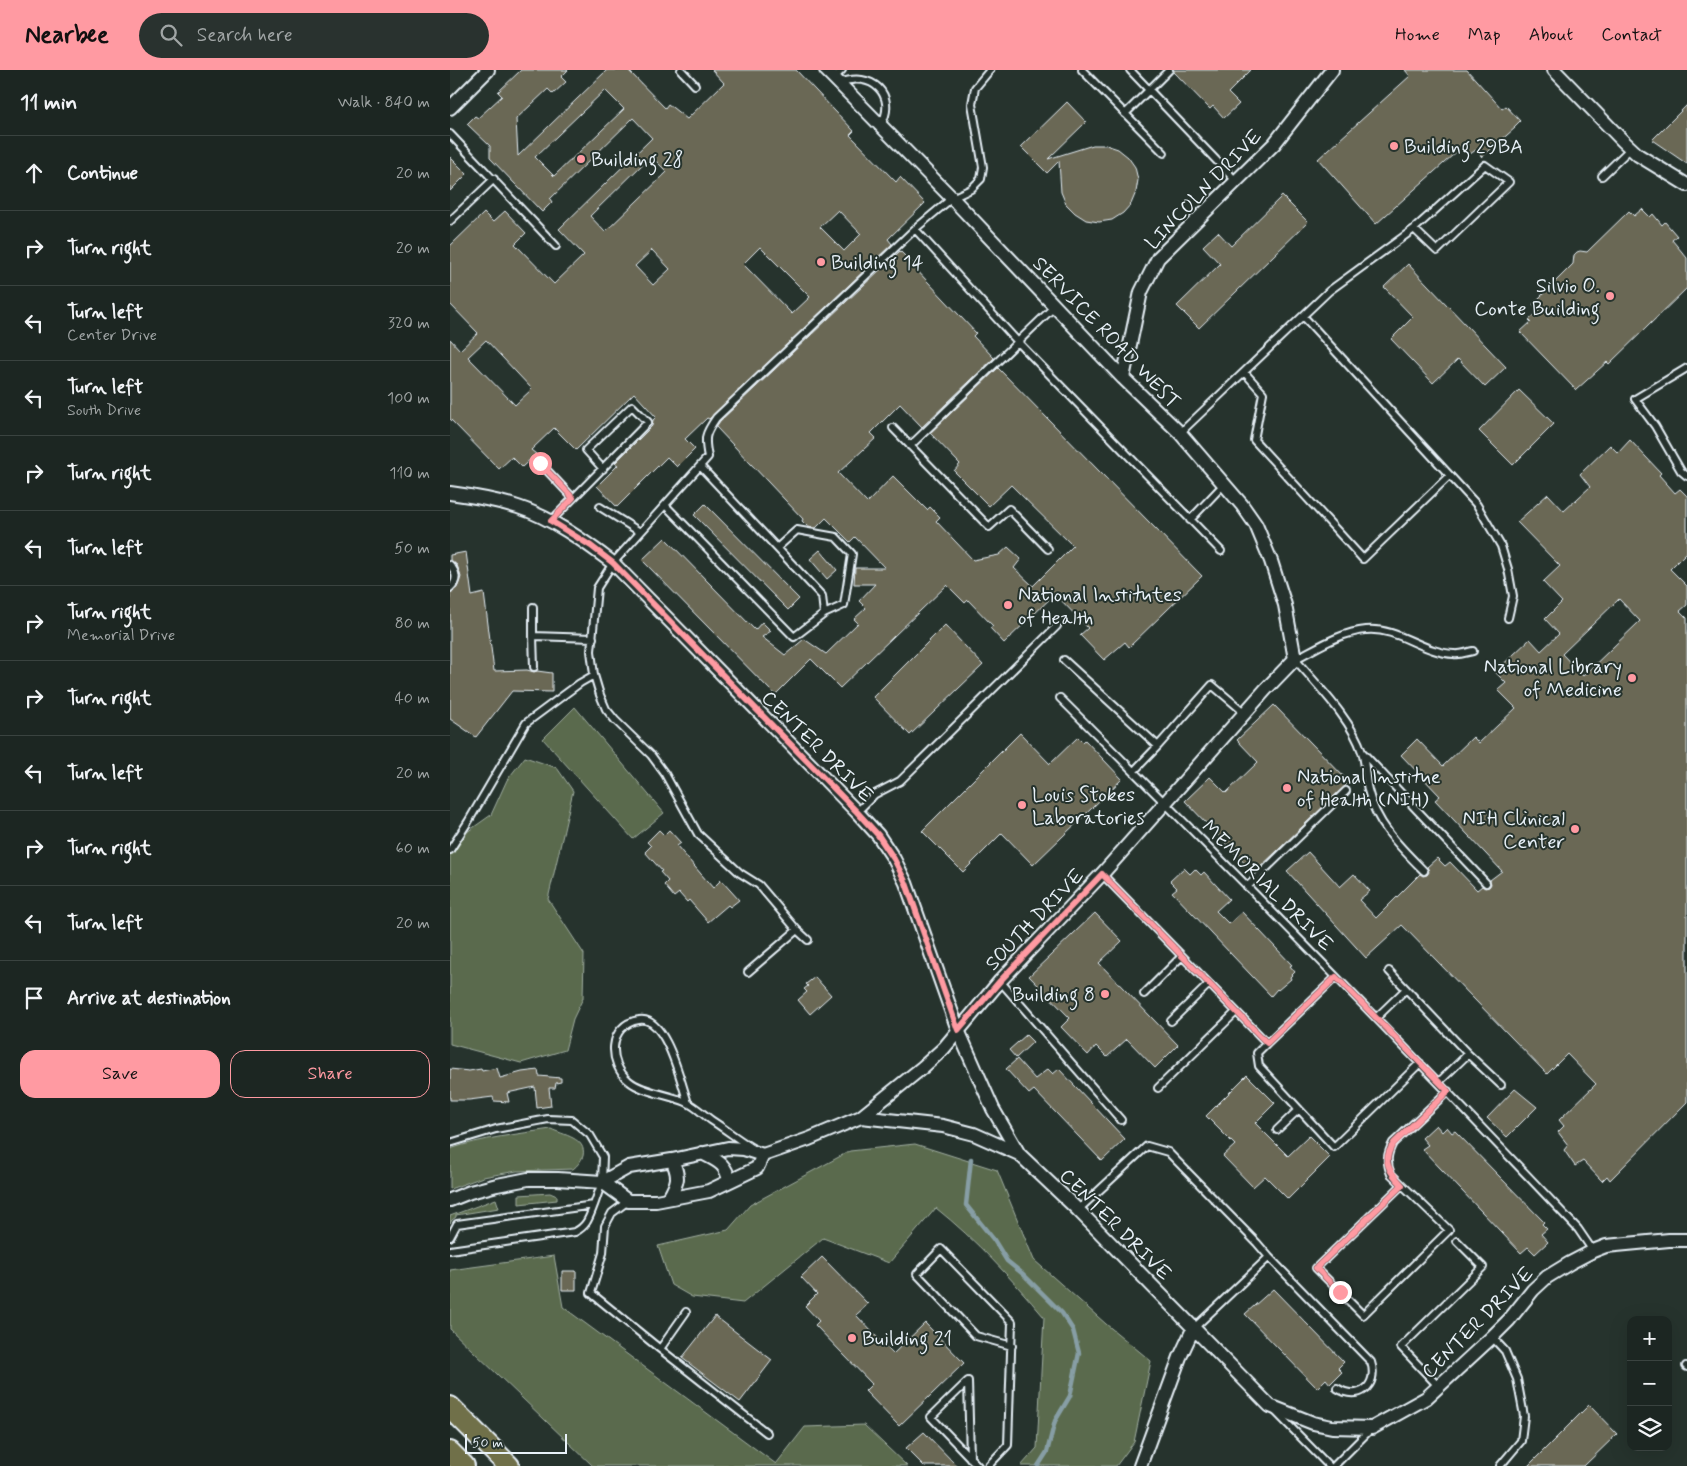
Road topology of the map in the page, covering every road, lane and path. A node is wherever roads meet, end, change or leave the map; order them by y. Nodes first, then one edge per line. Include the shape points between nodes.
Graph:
1 (488, 70) edge
2 (680, 70) edge
3 (989, 70) edge
4 (1082, 70) edge
5 (1130, 70) edge
6 (1170, 70) edge
7 (1332, 70) edge
8 (1554, 70) edge
9 (836, 75) edge
10 (695, 85) dead end
11 (1150, 90) junction
12 (450, 108) edge
13 (1125, 114) junction
14 (880, 125) junction
15 (450, 134) edge
16 (1631, 148) junction
17 (1164, 153) dead end
18 (1602, 176) dead end
19 (494, 180) junction
20 (1236, 181) junction
21 (1687, 185) edge
22 (952, 198) junction
23 (450, 221) edge
24 (915, 229) junction
25 (1414, 229) junction
26 (556, 246) dead end
27 (1055, 306) junction
28 (1304, 317) junction
29 (1018, 342) junction
30 (1687, 368) edge
31 (1245, 372) junction
32 (1123, 378) junction
33 (893, 428) dead end
34 (1180, 433) junction
35 (910, 446) junction
36 (540, 463) dead end
37 (700, 466) junction
38 (603, 469) junction
39 (1449, 476) junction
40 (1687, 476) edge
41 (1225, 483) junction
42 (450, 493) edge
43 (573, 498) junction
44 (665, 505) junction
45 (600, 506) dead end
46 (1190, 520) junction
47 (551, 521) junction
48 (640, 532) junction
49 (777, 548) junction
50 (1048, 549) dead end
51 (1221, 551) dead end
52 (613, 563) junction
53 (450, 566) edge
54 (450, 588) edge
55 (533, 607) dead end
56 (824, 614) junction
57 (1508, 618) dead end
58 (1057, 626) dead end
59 (533, 636) junction
60 (593, 638) junction
61 (1473, 650) dead end
62 (1295, 659) junction
63 (1064, 660) dead end
64 (534, 667) dead end
65 (594, 675) junction
66 (1060, 698) dead end
67 (1245, 713) junction
68 (1158, 746) junction
69 (1363, 752) junction
70 (1134, 771) junction
71 (1346, 791) dead end
72 (1165, 804) junction
73 (857, 812) junction
74 (450, 850) edge
75 (1424, 871) dead end
76 (1102, 874) junction
77 (1486, 883) dead end
78 (1247, 887) junction
79 (797, 930) junction
80 (808, 940) dead end
81 (1182, 956) junction
82 (1389, 971) dead end
83 (748, 972) dead end
84 (1336, 977) junction
85 (1000, 981) junction
86 (1209, 984) junction
87 (1406, 989) junction
88 (1144, 994) dead end
89 (1236, 1012) junction
90 (1376, 1018) junction
91 (1171, 1021) dead end
92 (958, 1030) junction
93 (1267, 1043) junction
94 (1468, 1054) junction
95 (1420, 1063) junction
96 (1439, 1082) junction
97 (1501, 1085) dead end
98 (1158, 1088) dead end
99 (1448, 1091) junction
100 (688, 1103) junction
101 (1300, 1109) junction
102 (861, 1117) junction
103 (1121, 1120) dead end
104 (1278, 1130) dead end
105 (450, 1143) edge
106 (702, 1153) junction
107 (1019, 1154) junction
108 (763, 1155) junction
109 (672, 1160) junction
110 (728, 1181) junction
111 (602, 1182) junction
112 (1402, 1185) junction
113 (669, 1198) junction
114 (450, 1200) edge
115 (628, 1200) junction
116 (594, 1205) junction
117 (1078, 1210) junction
118 (1687, 1234) edge
119 (450, 1237) edge
120 (1669, 1240) junction
121 (1687, 1240) edge
122 (1457, 1241) dead end
123 (450, 1250) edge
124 (1593, 1251) junction
125 (1269, 1257) junction
126 (686, 1312) dead end
127 (1193, 1329) junction
128 (1492, 1337) junction
129 (1012, 1346) junction
130 (660, 1349) junction
131 (1439, 1387) junction
132 (1337, 1388) dead end
133 (1270, 1406) junction
134 (450, 1407) edge
135 (1372, 1428) junction
136 (767, 1433) dead end
137 (450, 1452) edge
138 (970, 1458) junction
139 (464, 1466) edge
140 (509, 1466) edge
141 (978, 1466) edge
142 (988, 1466) edge
143 (1140, 1466) edge
144 (1329, 1466) edge
145 (1334, 1466) edge
146 (1500, 1466) edge

1 - 12 street
2 - 10 lane
3 - 22 lane via 975,88 972,104 983,166 981,179 971,189
4 - 13 lane
5 - 11 lane
6 - 11 lane
7 - 20 street, LINCOLN DRIVE via 1274,144
8 - 16 street
9 - 14 street, SERVICE ROAD WEST
9 - 14 lane via 867,79 881,90 887,108
11 - 13 lane
11 - 20 lane
13 - 17 lane
14 - 22 street, SERVICE ROAD WEST
15 - 19 lane
16 - 18 lane
16 - 21 street
19 - 23 lane
19 - 26 lane
20 - 32 street, LINCOLN DRIVE via 1158,258 1141,292
22 - 24 lane
22 - 27 street, SERVICE ROAD WEST
24 - 29 lane
24 - 37 lane via 716,418 706,432 708,457
25 - 25 lane via 1438,252 1509,182 1485,165
25 - 28 lane via 1329,291
27 - 29 lane
27 - 32 street, SERVICE ROAD WEST
28 - 31 lane
28 - 39 lane
29 - 35 lane
29 - 46 lane
30 - 40 lane via 1635,398
31 - 34 lane
31 - 39 lane via 1263,393 1254,440 1363,559
32 - 34 street, SERVICE ROAD WEST
33 - 35 lane
34 - 41 street, SERVICE ROAD WEST
35 - 50 lane via 989,527 1009,509
36 - 43 lane
37 - 44 lane
37 - 49 lane
38 - 38 lane via 648,422 632,406 586,450
38 - 43 lane
39 - 57 lane via 1477,505 1501,546 1513,596
41 - 46 lane
41 - 62 street, SERVICE ROAD WEST via 1256,525 1271,561 1285,605
42 - 47 street, CENTER DRIVE via 518,507
43 - 47 lane
44 - 48 lane
44 - 56 lane via 794,637
45 - 48 lane
46 - 51 lane
47 - 52 street, CENTER DRIVE
48 - 52 lane
49 - 56 lane via 822,596
49 - 56 lane via 797,530 836,537 852,554 844,606
52 - 60 lane via 597,588
52 - 73 street, CENTER DRIVE
53 - 54 lane via 456,577
55 - 59 lane
58 - 73 lane via 900,782 875,794
59 - 60 lane
59 - 64 lane
60 - 65 lane
61 - 62 lane via 1456,654 1439,652 1386,631 1366,630 1343,635
62 - 67 street, SOUTH DRIVE
62 - 69 lane via 1349,724
63 - 68 lane
65 - 74 lane via 526,723
65 - 79 lane via 606,709 665,774 698,834 740,873 759,885
66 - 70 lane, MEMORIAL DRIVE
67 - 68 lane via 1212,685
67 - 72 street, SOUTH DRIVE
68 - 70 lane
69 - 75 lane via 1368,791 1381,821 1393,840
69 - 77 lane
70 - 72 lane, MEMORIAL DRIVE
71 - 78 lane
72 - 76 street, SOUTH DRIVE
72 - 78 lane, MEMORIAL DRIVE
73 - 92 street, CENTER DRIVE via 878,835 906,883
76 - 81 lane
76 - 85 street, SOUTH DRIVE
78 - 84 lane, MEMORIAL DRIVE
79 - 80 lane
79 - 83 lane
81 - 86 lane
81 - 88 lane
82 - 87 lane
84 - 90 lane, MEMORIAL DRIVE
84 - 93 lane
85 - 92 street, SOUTH DRIVE
85 - 103 lane
86 - 89 lane
86 - 91 lane
87 - 90 lane
87 - 94 lane
89 - 93 lane
89 - 98 lane
90 - 95 lane, MEMORIAL DRIVE
92 - 102 street, SOUTH DRIVE via 923,1067
92 - 107 street, CENTER DRIVE via 993,1109
93 - 101 lane via 1257,1053 1259,1066
94 - 96 lane
94 - 97 lane
95 - 96 lane, MEMORIAL DRIVE
95 - 101 lane via 1334,1147
96 - 99 lane, MEMORIAL DRIVE
99 - 112 lane via 1389,1150 1388,1166
99 - 124 lane, MEMORIAL DRIVE via 1578,1229
100 - 100 lane via 664,1035 653,1022 643,1019 622,1027 613,1053 620,1071 639,1087
100 - 108 lane
101 - 104 lane
102 - 107 street, CENTER DRIVE via 943,1126 974,1134
102 - 108 street, SOUTH DRIVE
105 - 111 lane via 496,1129 548,1119 572,1120 590,1135 603,1157
106 - 108 street via 744,1148
106 - 109 street
106 - 110 street via 726,1168
107 - 117 street, CENTER DRIVE
108 - 110 street, SOUTH DRIVE via 756,1168
109 - 111 street via 629,1166
109 - 113 street via 678,1173 677,1185
110 - 113 street, SOUTH DRIVE via 709,1192
111 - 114 street via 528,1179 470,1192
111 - 115 street
111 - 116 lane
112 - 112 lane via 1316,1268 1363,1315 1449,1230
113 - 115 street, SOUTH DRIVE
115 - 130 lane via 612,1213 605,1226 603,1254 592,1293
116 - 119 lane via 456,1224
116 - 123 lane via 588,1222 575,1232
117 - 125 lane via 1147,1146 1168,1152
117 - 127 street, CENTER DRIVE
118 - 120 street, CENTER DRIVE
120 - 121 street, CENTER DRIVE
120 - 124 street, CENTER DRIVE via 1606,1246
122 - 131 lane via 1483,1267 1401,1347
124 - 128 street, CENTER DRIVE via 1547,1277
125 - 127 lane
125 - 132 lane via 1371,1362 1373,1375 1368,1387 1349,1394
126 - 130 lane
127 - 133 street, CENTER DRIVE
127 - 143 street
128 - 131 street, CENTER DRIVE
128 - 146 lane via 1505,1351 1518,1379 1524,1416 1521,1441
129 - 129 lane via 1012,1322 941,1249 917,1274 976,1336
129 - 142 lane via 1008,1445
130 - 136 lane
131 - 135 street, CENTER DRIVE via 1426,1398
133 - 135 street, CENTER DRIVE via 1313,1423
133 - 144 lane, CENTER DRIVE
134 - 140 main road
135 - 145 lane, CENTER DRIVE
137 - 139 main road
138 - 138 lane via 931,1417 968,1381 968,1391
138 - 141 lane

